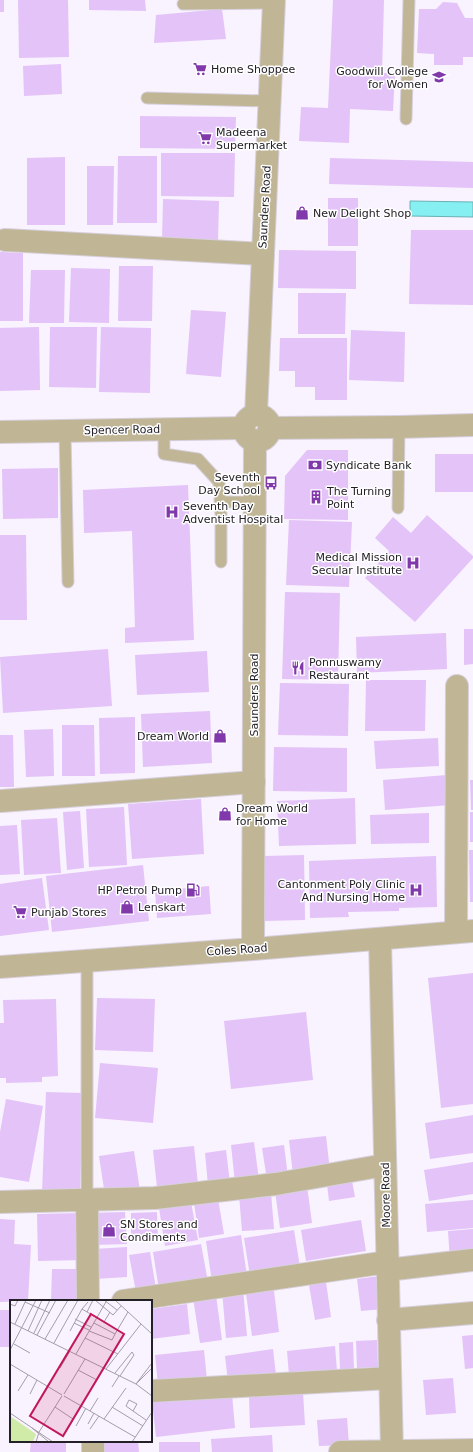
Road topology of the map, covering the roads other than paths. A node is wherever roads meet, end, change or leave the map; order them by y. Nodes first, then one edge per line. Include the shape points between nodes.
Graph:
1 (410, 0) edge
2 (274, 1) edge
3 (183, 4) dead end
4 (147, 98) dead end
5 (270, 101) junction
6 (406, 119) dead end
7 (5, 240) dead end
8 (263, 254) junction
9 (473, 425) edge
10 (399, 427) junction
11 (256, 428) junction
12 (164, 429) junction
13 (65, 431) junction
14 (0, 432) edge
15 (221, 502) junction
16 (255, 502) junction
17 (398, 508) dead end
18 (221, 562) dead end
19 (68, 582) dead end
20 (457, 686) dead end
21 (254, 782) junction
22 (1, 801) dead end
23 (464, 931) edge
24 (380, 939) junction
25 (253, 949) junction
26 (87, 962) junction
27 (0, 967) edge
28 (385, 1165) junction
29 (87, 1200) junction
30 (0, 1202) edge
31 (473, 1260) edge
32 (387, 1266) junction
33 (88, 1300) edge
34 (131, 1300) edge
35 (473, 1313) edge
36 (388, 1320) junction
37 (390, 1378) junction
38 (152, 1391) edge
39 (473, 1450) edge
40 (340, 1452) edge
41 (392, 1452) edge

1 - 6 lane
2 - 3 lane
2 - 5 street, Saunders Road
4 - 5 lane
5 - 8 street, Saunders Road
7 - 8 street
8 - 11 street, Saunders Road
9 - 10 street, Spencer Road
10 - 11 street, Spencer Road
10 - 17 lane
11 - 12 street, Spencer Road
11 - 16 street, Saunders Road
12 - 13 street, Spencer Road
12 - 15 lane via 164,454 198,459 219,482
13 - 14 street, Spencer Road
13 - 19 lane
15 - 16 lane
15 - 18 lane
16 - 21 street, Saunders Road
20 - 23 street
21 - 22 street
21 - 25 street, Saunders Road
23 - 24 street, Coles Road
24 - 25 street, Coles Road
24 - 28 street, Moore Road
25 - 26 street, Coles Road
26 - 27 street, Coles Road
26 - 29 lane
28 - 29 street via 268,1185 155,1198
28 - 32 street, Moore Road
29 - 30 street
29 - 33 street
31 - 32 street
32 - 34 street
32 - 36 street, Moore Road
35 - 36 street
36 - 37 street, Moore Road
37 - 38 street
37 - 41 street, Moore Road
39 - 41 street
40 - 41 street

